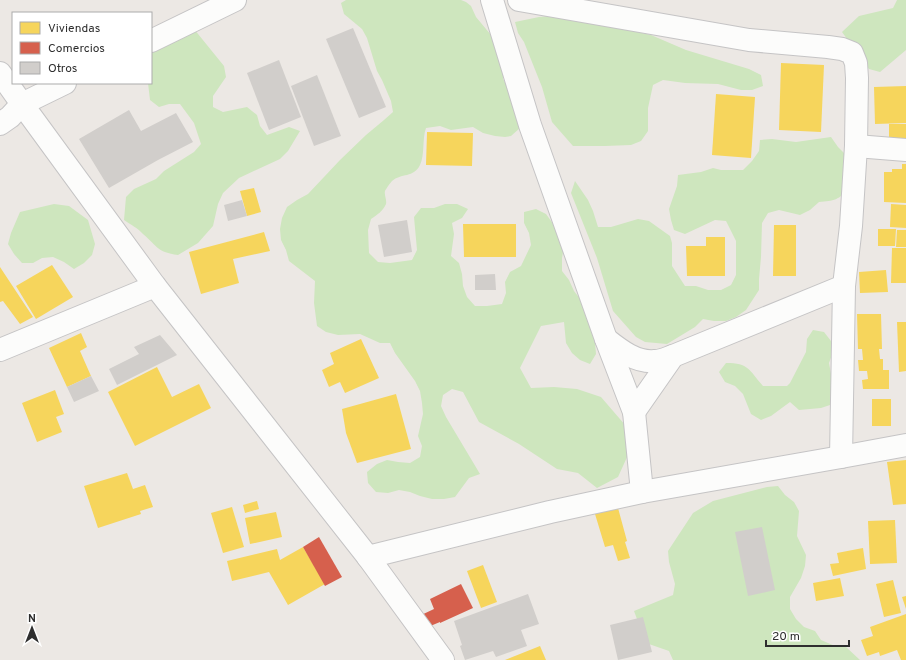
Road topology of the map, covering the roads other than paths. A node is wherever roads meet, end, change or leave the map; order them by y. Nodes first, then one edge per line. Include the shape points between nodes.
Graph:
1 (235, 0) edge
2 (492, 0) edge
3 (519, 0) edge
4 (152, 41) edge
5 (0, 73) edge
6 (63, 84) edge
7 (22, 104) junction
8 (0, 124) edge
9 (856, 146) junction
10 (906, 150) edge
11 (155, 286) junction
12 (844, 286) junction
13 (606, 339) junction
14 (0, 350) edge
15 (673, 356) junction
16 (634, 412) junction
17 (906, 445) edge
18 (841, 458) junction
19 (642, 492) junction
20 (368, 557) junction
21 (443, 660) edge

1 - 4 street
2 - 13 street via 530,125
3 - 9 street via 749,40 842,49 852,53 856,62 857,78
5 - 7 street
6 - 7 street
7 - 8 street
7 - 11 street
9 - 10 street
9 - 12 street
11 - 14 street
11 - 20 street
12 - 15 street
12 - 18 street
13 - 15 street via 632,357 655,361
13 - 16 street
15 - 16 street
16 - 19 street
17 - 18 street
18 - 19 street
19 - 20 street
20 - 21 street

